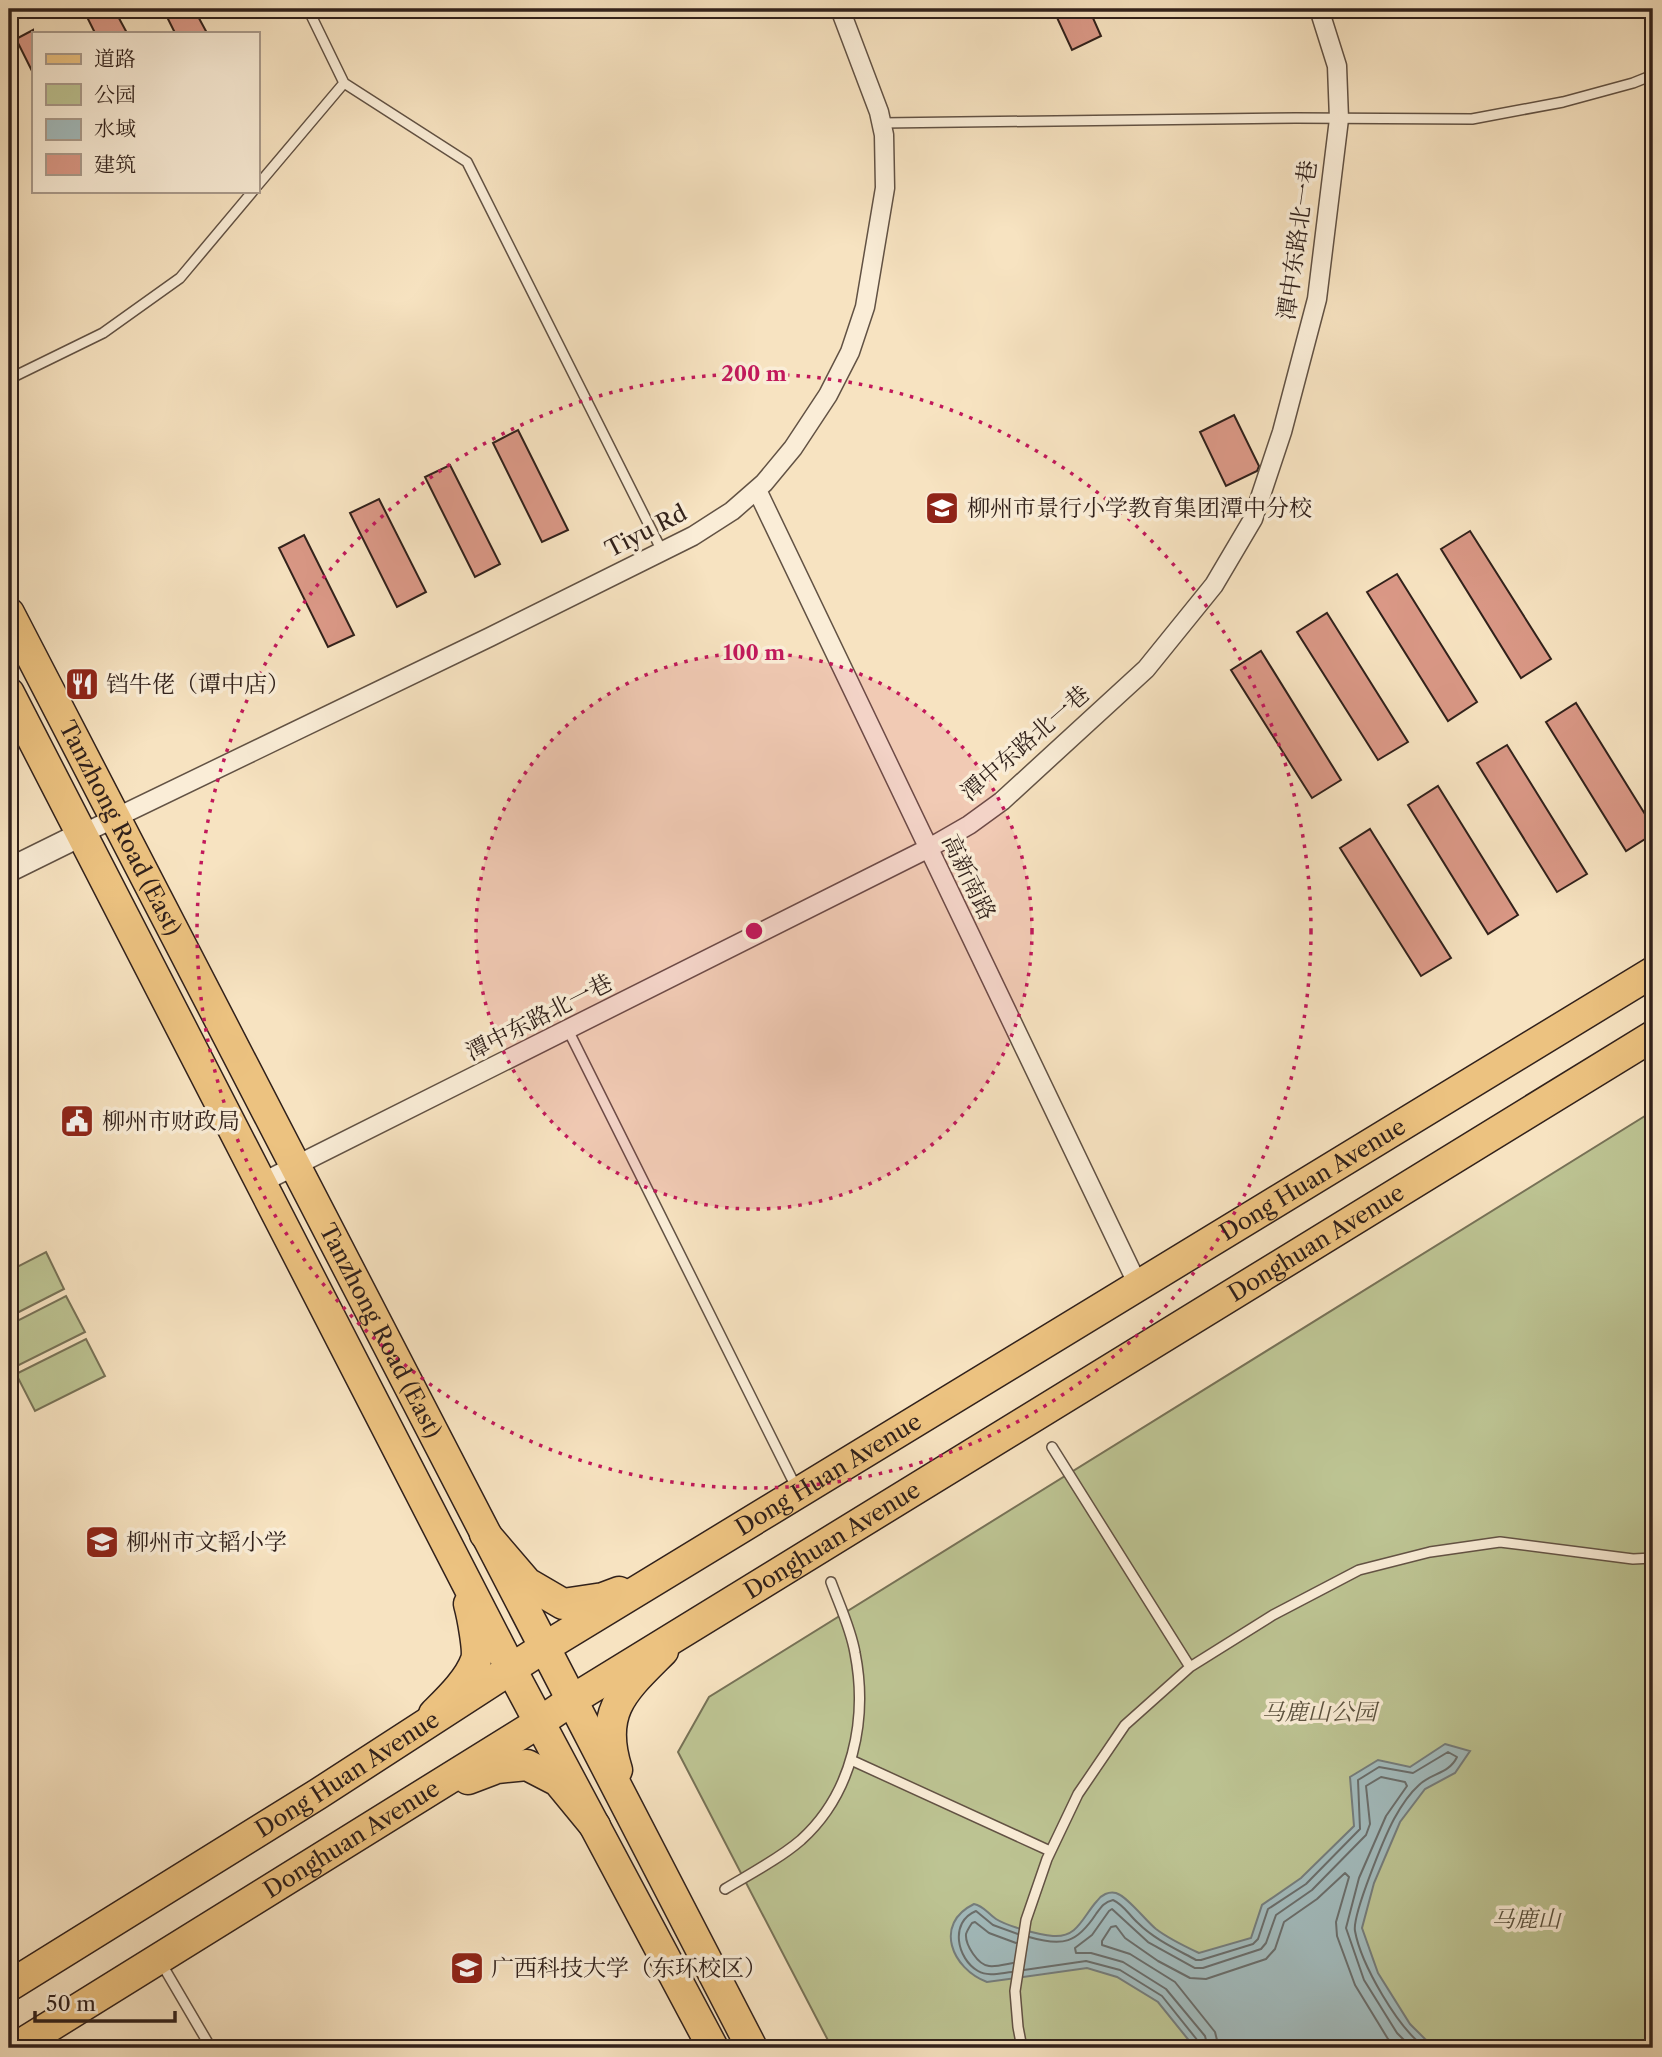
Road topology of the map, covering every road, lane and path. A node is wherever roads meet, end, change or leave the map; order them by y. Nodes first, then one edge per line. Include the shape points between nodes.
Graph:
1 (308, 9) edge
2 (840, 9) edge
3 (1319, 9) edge
4 (1653, 75) edge
5 (344, 83) junction
6 (1339, 120) junction
7 (882, 123) junction
8 (259, 184) edge
9 (252, 192) edge
10 (9, 379) edge
11 (757, 490) junction
12 (662, 551) junction
13 (9, 612) edge
14 (9, 693) edge
15 (115, 818) junction
16 (82, 834) junction
17 (929, 848) junction
18 (9, 870) edge
19 (1653, 972) edge
20 (568, 1030) junction
21 (1653, 1037) edge
22 (296, 1166) junction
23 (261, 1183) junction
24 (1138, 1285) junction
25 (1052, 1447) dead end
26 (799, 1492) junction
27 (485, 1534) junction
28 (454, 1557) junction
29 (1653, 1558) edge
30 (662, 1576) junction
31 (831, 1581) dead end
32 (681, 1633) junction
33 (545, 1647) junction
34 (1190, 1667) junction
35 (511, 1669) junction
36 (572, 1700) junction
37 (540, 1722) junction
38 (421, 1728) junction
39 (851, 1760) junction
40 (421, 1796) junction
41 (629, 1811) junction
42 (595, 1826) junction
43 (1050, 1851) junction
44 (725, 1889) dead end
45 (159, 1960) junction
46 (9, 1986) edge
47 (15, 2048) edge
48 (211, 2048) edge
49 (713, 2048) edge
50 (752, 2048) edge
51 (1022, 2048) edge

1 - 5 lane
2 - 7 street, Tiyu Rd
3 - 6 street, 潭中东路北一巷 via 1337,66
4 - 6 lane via 1563,102 1472,119
5 - 8 lane
5 - 12 lane via 467,162
6 - 7 lane
6 - 17 street, 潭中东路北一巷 via 1317,299 1282,432 1253,519 1214,585 1146,668 1002,801
7 - 11 street, Tiyu Rd via 885,188 865,307 854,341 828,396
9 - 10 lane via 180,278 103,332
11 - 12 street, Tiyu Rd via 732,511
11 - 17 street, 高新南路
12 - 15 street, Tiyu Rd
13 - 15 main road, Tanzhong Road (East)
14 - 16 main road, Tanzhong Road (East)
15 - 16 street, Tiyu Rd
15 - 22 main road, Tanzhong Road (East)
16 - 18 street
16 - 23 main road, Tanzhong Road (East)
17 - 20 street, 潭中东路北一巷
17 - 24 street, 高新南路
19 - 24 main road, Dong Huan Avenue
20 - 22 street, 潭中东路北一巷
20 - 26 lane
21 - 32 main road, Donghuan Avenue
22 - 23 street, 潭中东路北一巷
22 - 27 main road, Tanzhong Road (East)
23 - 28 main road, Tanzhong Road (East)
24 - 26 main road, Dong Huan Avenue
25 - 34 lane
26 - 30 main road, Dong Huan Avenue
27 - 30 main road via 527,1583 563,1604 603,1598
27 - 33 main road, Tanzhong Road (East)
28 - 35 main road, Tanzhong Road (East)
28 - 38 main road via 472,1616 477,1658 458,1690
29 - 34 lane via 1500,1542 1430,1552 1359,1570 1273,1615
30 - 33 main road, Dong Huan Avenue
31 - 39 lane via 855,1651 860,1698
32 - 36 main road, Donghuan Avenue
32 - 41 main road via 627,1687 611,1718 611,1752
33 - 35 main road, Dong Huan Avenue
33 - 36 main road, Tanzhong Road (East)
34 - 43 lane via 1125,1725 1077,1794
35 - 37 main road, Tanzhong Road (East)
35 - 38 main road, Dong Huan Avenue
36 - 37 main road, Donghuan Avenue
36 - 41 main road, Tanzhong Road (East)
37 - 40 main road, Donghuan Avenue
37 - 42 main road, Tanzhong Road (East)
38 - 46 main road, Dong Huan Avenue
39 - 43 lane
39 - 44 lane via 826,1815 800,1840
40 - 42 main road via 497,1768 527,1765 558,1781
40 - 45 main road, Donghuan Avenue
41 - 50 main road, Tanzhong Road (East)
42 - 49 main road, Tanzhong Road (East)
43 - 51 lane via 1026,1920 1015,1991
45 - 47 main road, Donghuan Avenue
45 - 48 lane

